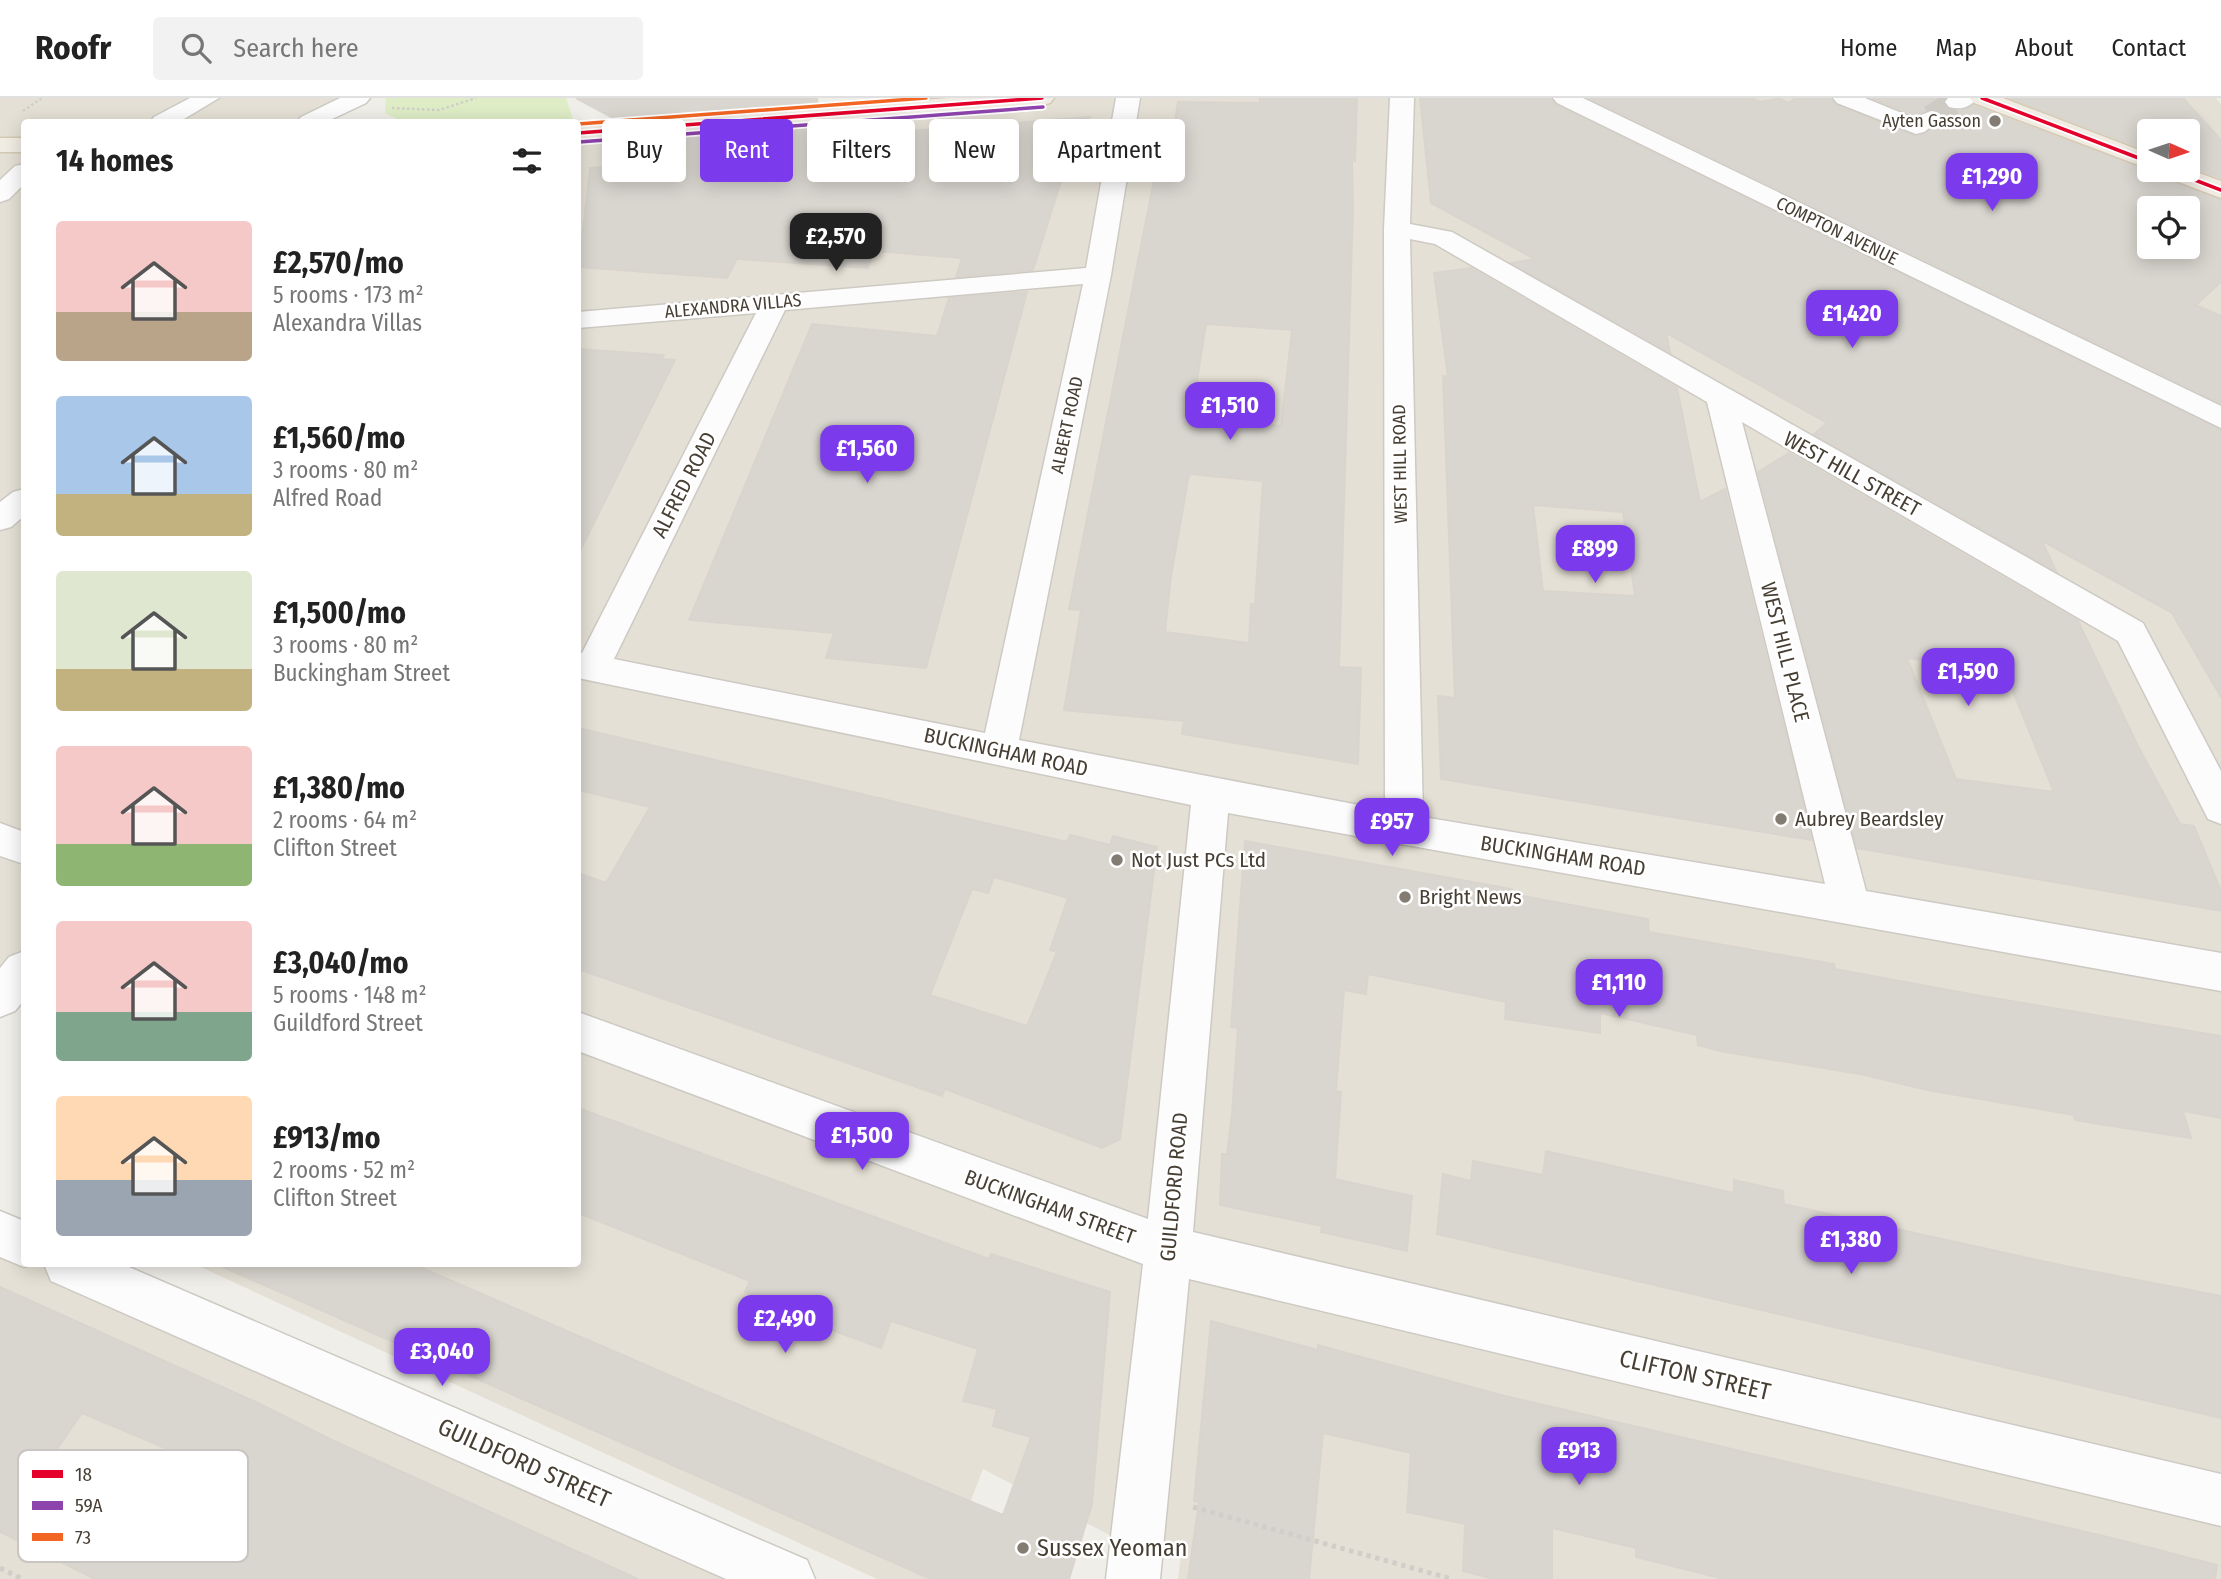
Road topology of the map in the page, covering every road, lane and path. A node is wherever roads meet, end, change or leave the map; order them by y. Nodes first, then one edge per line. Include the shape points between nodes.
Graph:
1 (207, 98) edge
2 (357, 98) edge
3 (476, 98) edge
4 (1042, 98) edge
5 (1128, 98) edge
6 (1402, 98) edge
7 (1565, 98) edge
8 (1845, 98) edge
9 (1982, 98) edge
10 (901, 104) edge
11 (1931, 118) tunnel mouth
12 (168, 119) edge
13 (315, 119) edge
14 (581, 133) edge
15 (0, 145) edge
16 (21, 145) edge
17 (2137, 157) edge
18 (21, 174) edge
19 (2200, 182) edge
20 (2221, 190) edge
21 (0, 194) edge
22 (1397, 229) junction
23 (1098, 275) junction
24 (775, 303) junction
25 (581, 320) edge
26 (1721, 400) junction
27 (2221, 418) edge
28 (21, 502) edge
29 (0, 519) edge
30 (0, 525) edge
31 (21, 531) edge
32 (585, 666) edge
33 (999, 751) junction
34 (1211, 794) junction
35 (2221, 807) edge
36 (1404, 830) junction
37 (0, 839) edge
38 (21, 847) edge
39 (1850, 905) junction
40 (2221, 972) edge
41 (21, 974) edge
42 (0, 998) edge
43 (581, 1033) edge
44 (0, 1234) edge
45 (21, 1243) edge
46 (1168, 1251) junction
47 (75, 1267) edge
48 (1141, 1493) junction
49 (2221, 1500) edge
50 (0, 1567) edge
51 (22, 1579) edge
52 (788, 1579) edge
53 (1133, 1579) edge
54 (1452, 1579) edge

1 - 12 street
2 - 3 path via 374,108 427,112
2 - 13 street
4 - 10 main road
5 - 23 street, ALBERT ROAD
6 - 22 street, WEST HILL ROAD
7 - 27 street, COMPTON AVENUE
8 - 11 street via 1916,127
9 - 17 main road
10 - 14 main road
15 - 16 main road
18 - 21 street
19 - 20 main road
22 - 26 street, WEST HILL STREET via 1443,238
22 - 36 street, WEST HILL ROAD
23 - 24 street, ALEXANDRA VILLAS
23 - 33 street, ALBERT ROAD
24 - 25 street, ALEXANDRA VILLAS
24 - 32 street, ALFRED ROAD
26 - 35 street, WEST HILL STREET via 2131,632
26 - 39 street, WEST HILL PLACE
28 - 29 street
30 - 31 street
32 - 33 street, BUCKINGHAM ROAD
33 - 34 street, BUCKINGHAM ROAD
34 - 36 street, BUCKINGHAM ROAD
34 - 46 street, GUILDFORD ROAD
36 - 39 street, BUCKINGHAM ROAD
37 - 38 street
39 - 40 street, BUCKINGHAM ROAD
41 - 42 street
43 - 46 street, BUCKINGHAM STREET
44 - 45 street
46 - 48 street, GUILDFORD ROAD
46 - 49 street, CLIFTON STREET
47 - 52 street, GUILDFORD STREET
48 - 53 street, GUILDFORD ROAD
48 - 54 path
50 - 51 path

